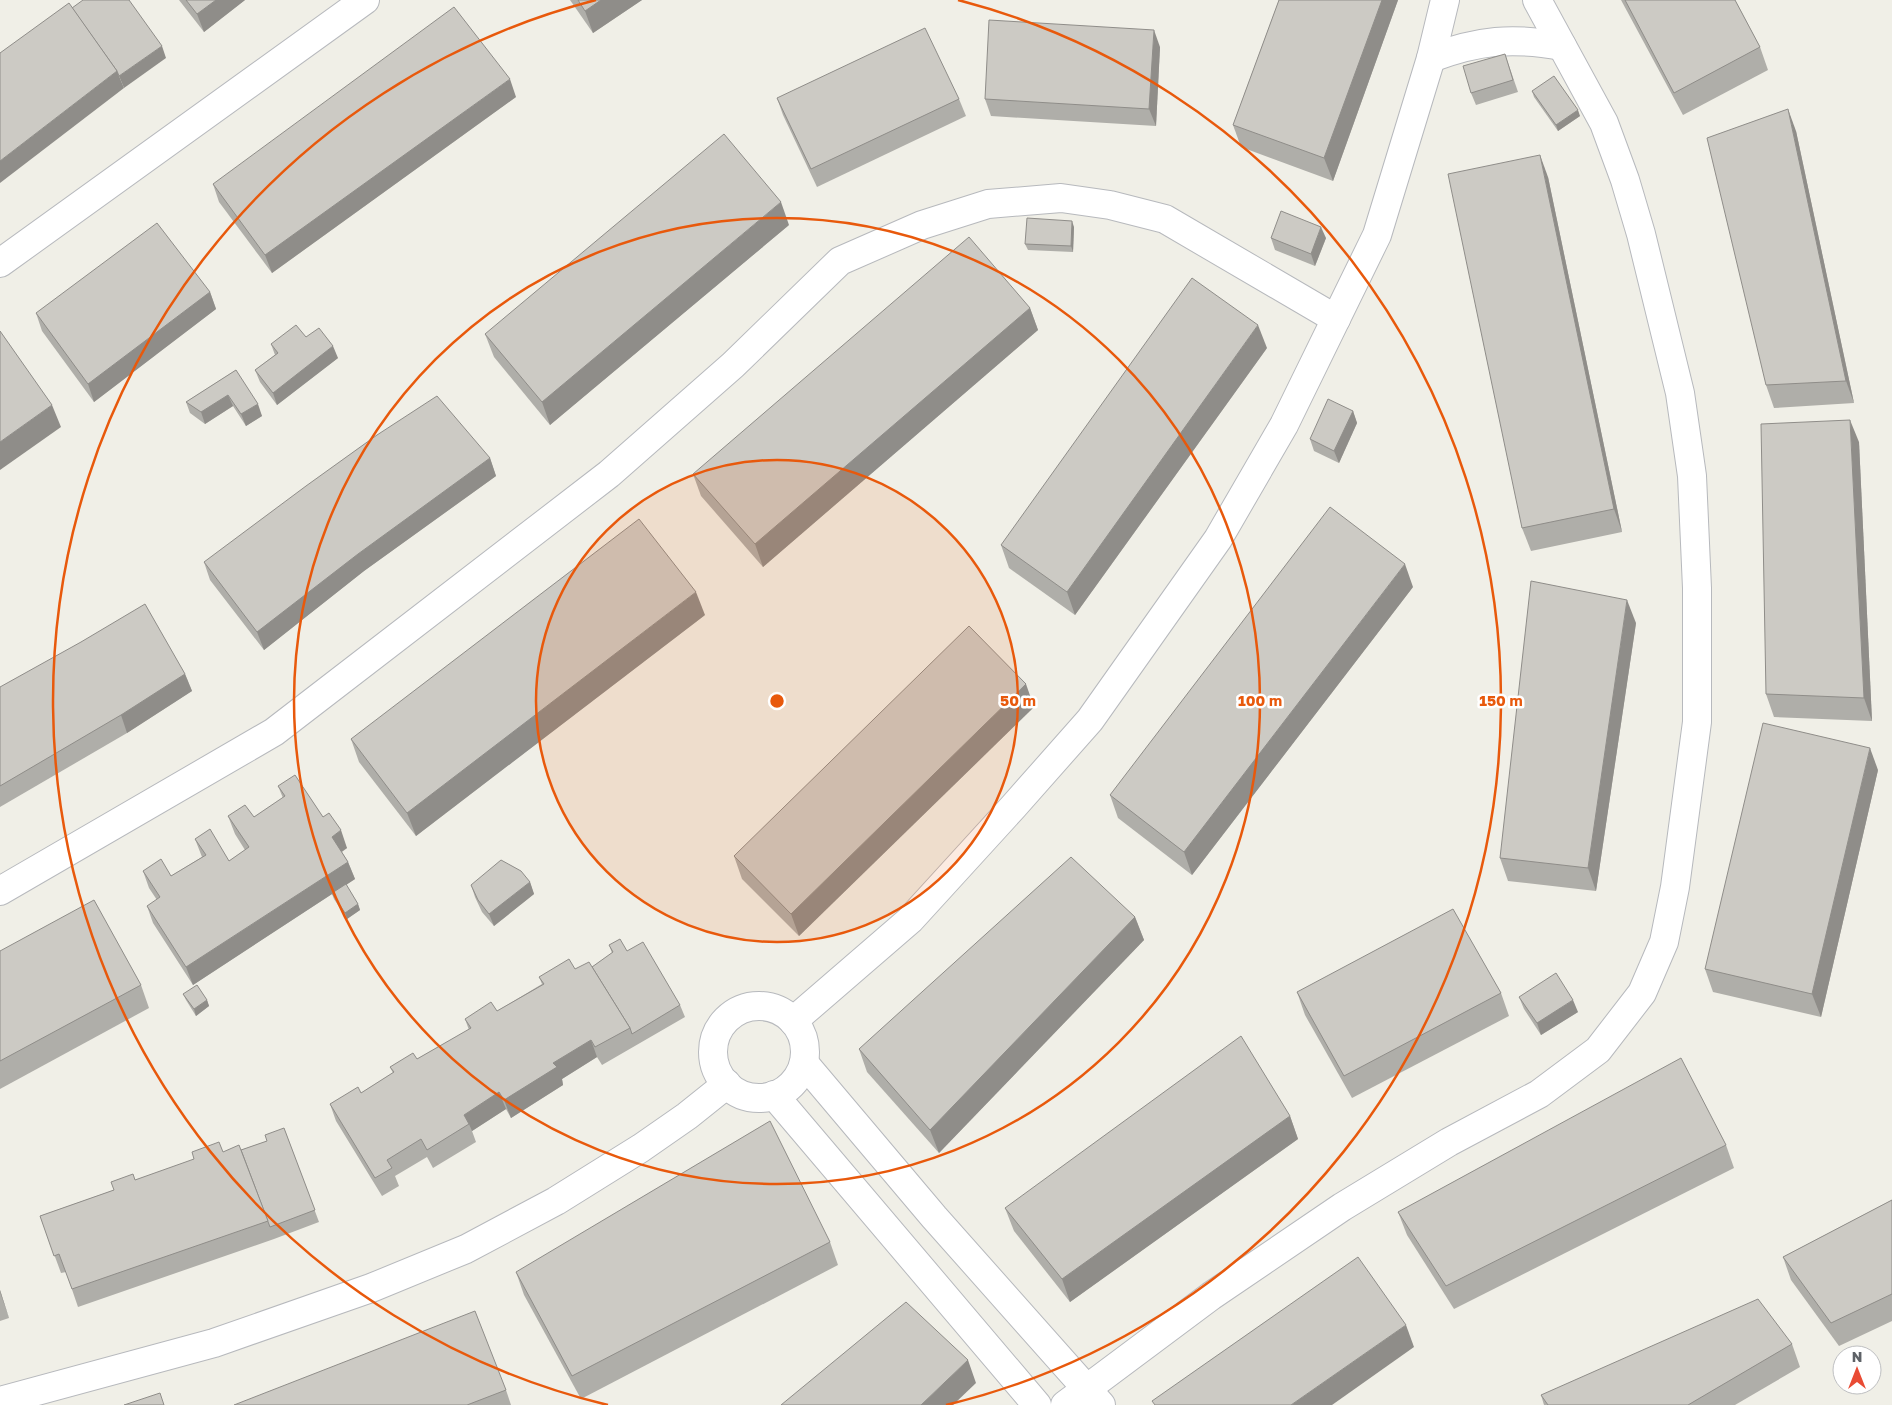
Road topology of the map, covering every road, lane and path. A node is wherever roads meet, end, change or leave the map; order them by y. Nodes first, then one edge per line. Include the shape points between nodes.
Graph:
1 (365, 0) edge
2 (1445, 0) edge
3 (1537, 0) edge
4 (1562, 46) junction
5 (1432, 58) junction
6 (0, 263) edge
7 (1336, 319) junction
8 (0, 890) edge
9 (793, 1021) junction
10 (804, 1063) junction
11 (726, 1084) junction
12 (774, 1095) junction
13 (1094, 1396) edge
14 (0, 1401) edge
15 (1037, 1405) edge
16 (1065, 1405) edge

1 - 6 street
2 - 5 street
3 - 4 street
4 - 5 street via 1529,40 1496,40 1463,46
4 - 13 street via 1604,123 1628,189 1680,393 1692,476 1697,588 1697,722 1675,887 1664,942 1642,992 1598,1050 1539,1094 1449,1142 1342,1207 1211,1296
5 - 7 street via 1376,235
7 - 8 street via 1166,219 1110,205 1061,198 988,204 922,225 840,262 733,365 609,474 274,732
7 - 9 street via 1284,425 1241,501 1090,720 910,920
9 - 10 street via 805,1048
9 - 11 street via 781,1011 767,1006 751,1006 726,1020 717,1032 713,1046 718,1073
10 - 12 street via 787,1088
10 - 13 street via 934,1217
11 - 12 street via 749,1097
11 - 14 street via 641,1148 556,1201 466,1249 371,1288 214,1342
12 - 15 street
13 - 16 street

